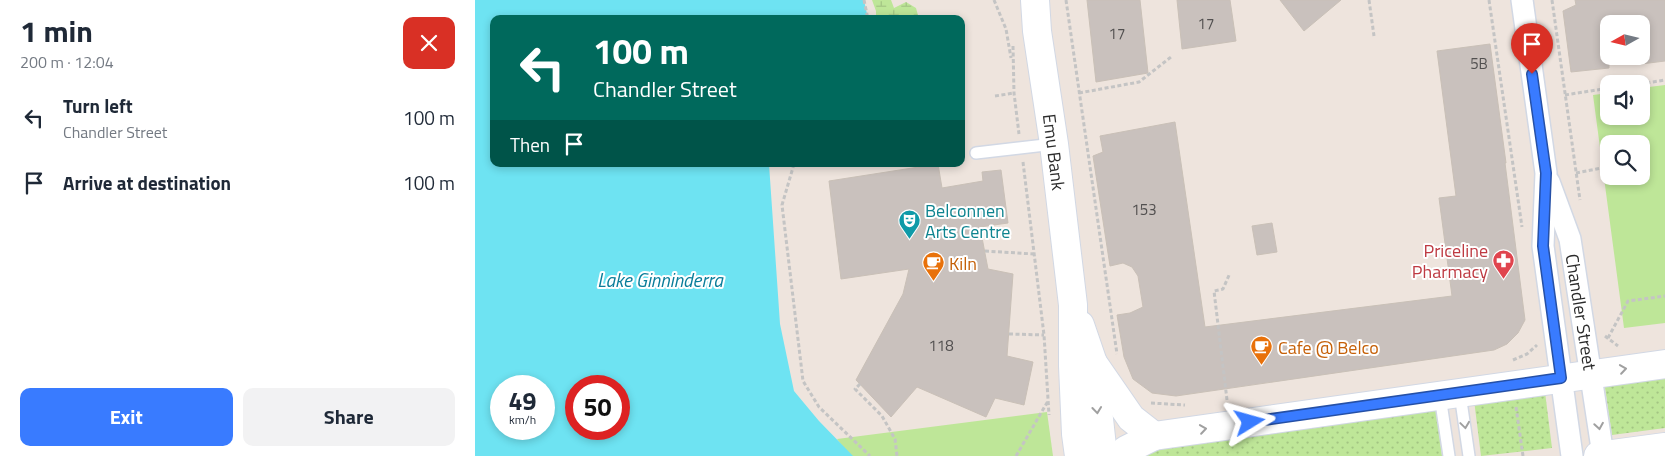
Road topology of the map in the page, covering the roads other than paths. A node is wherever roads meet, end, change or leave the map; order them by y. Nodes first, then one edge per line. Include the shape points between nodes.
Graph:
1 (1035, 0) edge
2 (1522, 0) edge
3 (1054, 144) junction
4 (976, 153) dead end
5 (1546, 173) junction
6 (1073, 305) junction
7 (1105, 359) junction
8 (1665, 364) edge
9 (1591, 374) junction
10 (1561, 378) junction
11 (1450, 395) junction
12 (1155, 436) junction
13 (1665, 447) edge
14 (1086, 455) edge
15 (1603, 455) edge
16 (1123, 456) edge
17 (1449, 456) edge
18 (1469, 456) edge
19 (1572, 456) edge
20 (1598, 456) edge

1 - 3 main road, Emu Bank
2 - 5 street, Chandler Street
3 - 4 lane
3 - 6 main road, Emu Bank
5 - 9 street, Chandler Street via 1570,239
5 - 10 street, Chandler Street via 1543,246
6 - 7 main road, Emu Bank
6 - 14 main road, Emu Bank via 1076,434
7 - 12 main road via 1131,418
7 -> 14 main road, Emu Bank
9 -> 8 main road
9 - 10 main road
9 -> 15 street, Chandler Street
10 - 11 main road
10 - 19 street, Chandler Street
12 -> 11 main road
11 - 17 lane
11 -> 18 lane
12 - 16 main road via 1126,450
13 - 15 main road
15 - 20 main road

